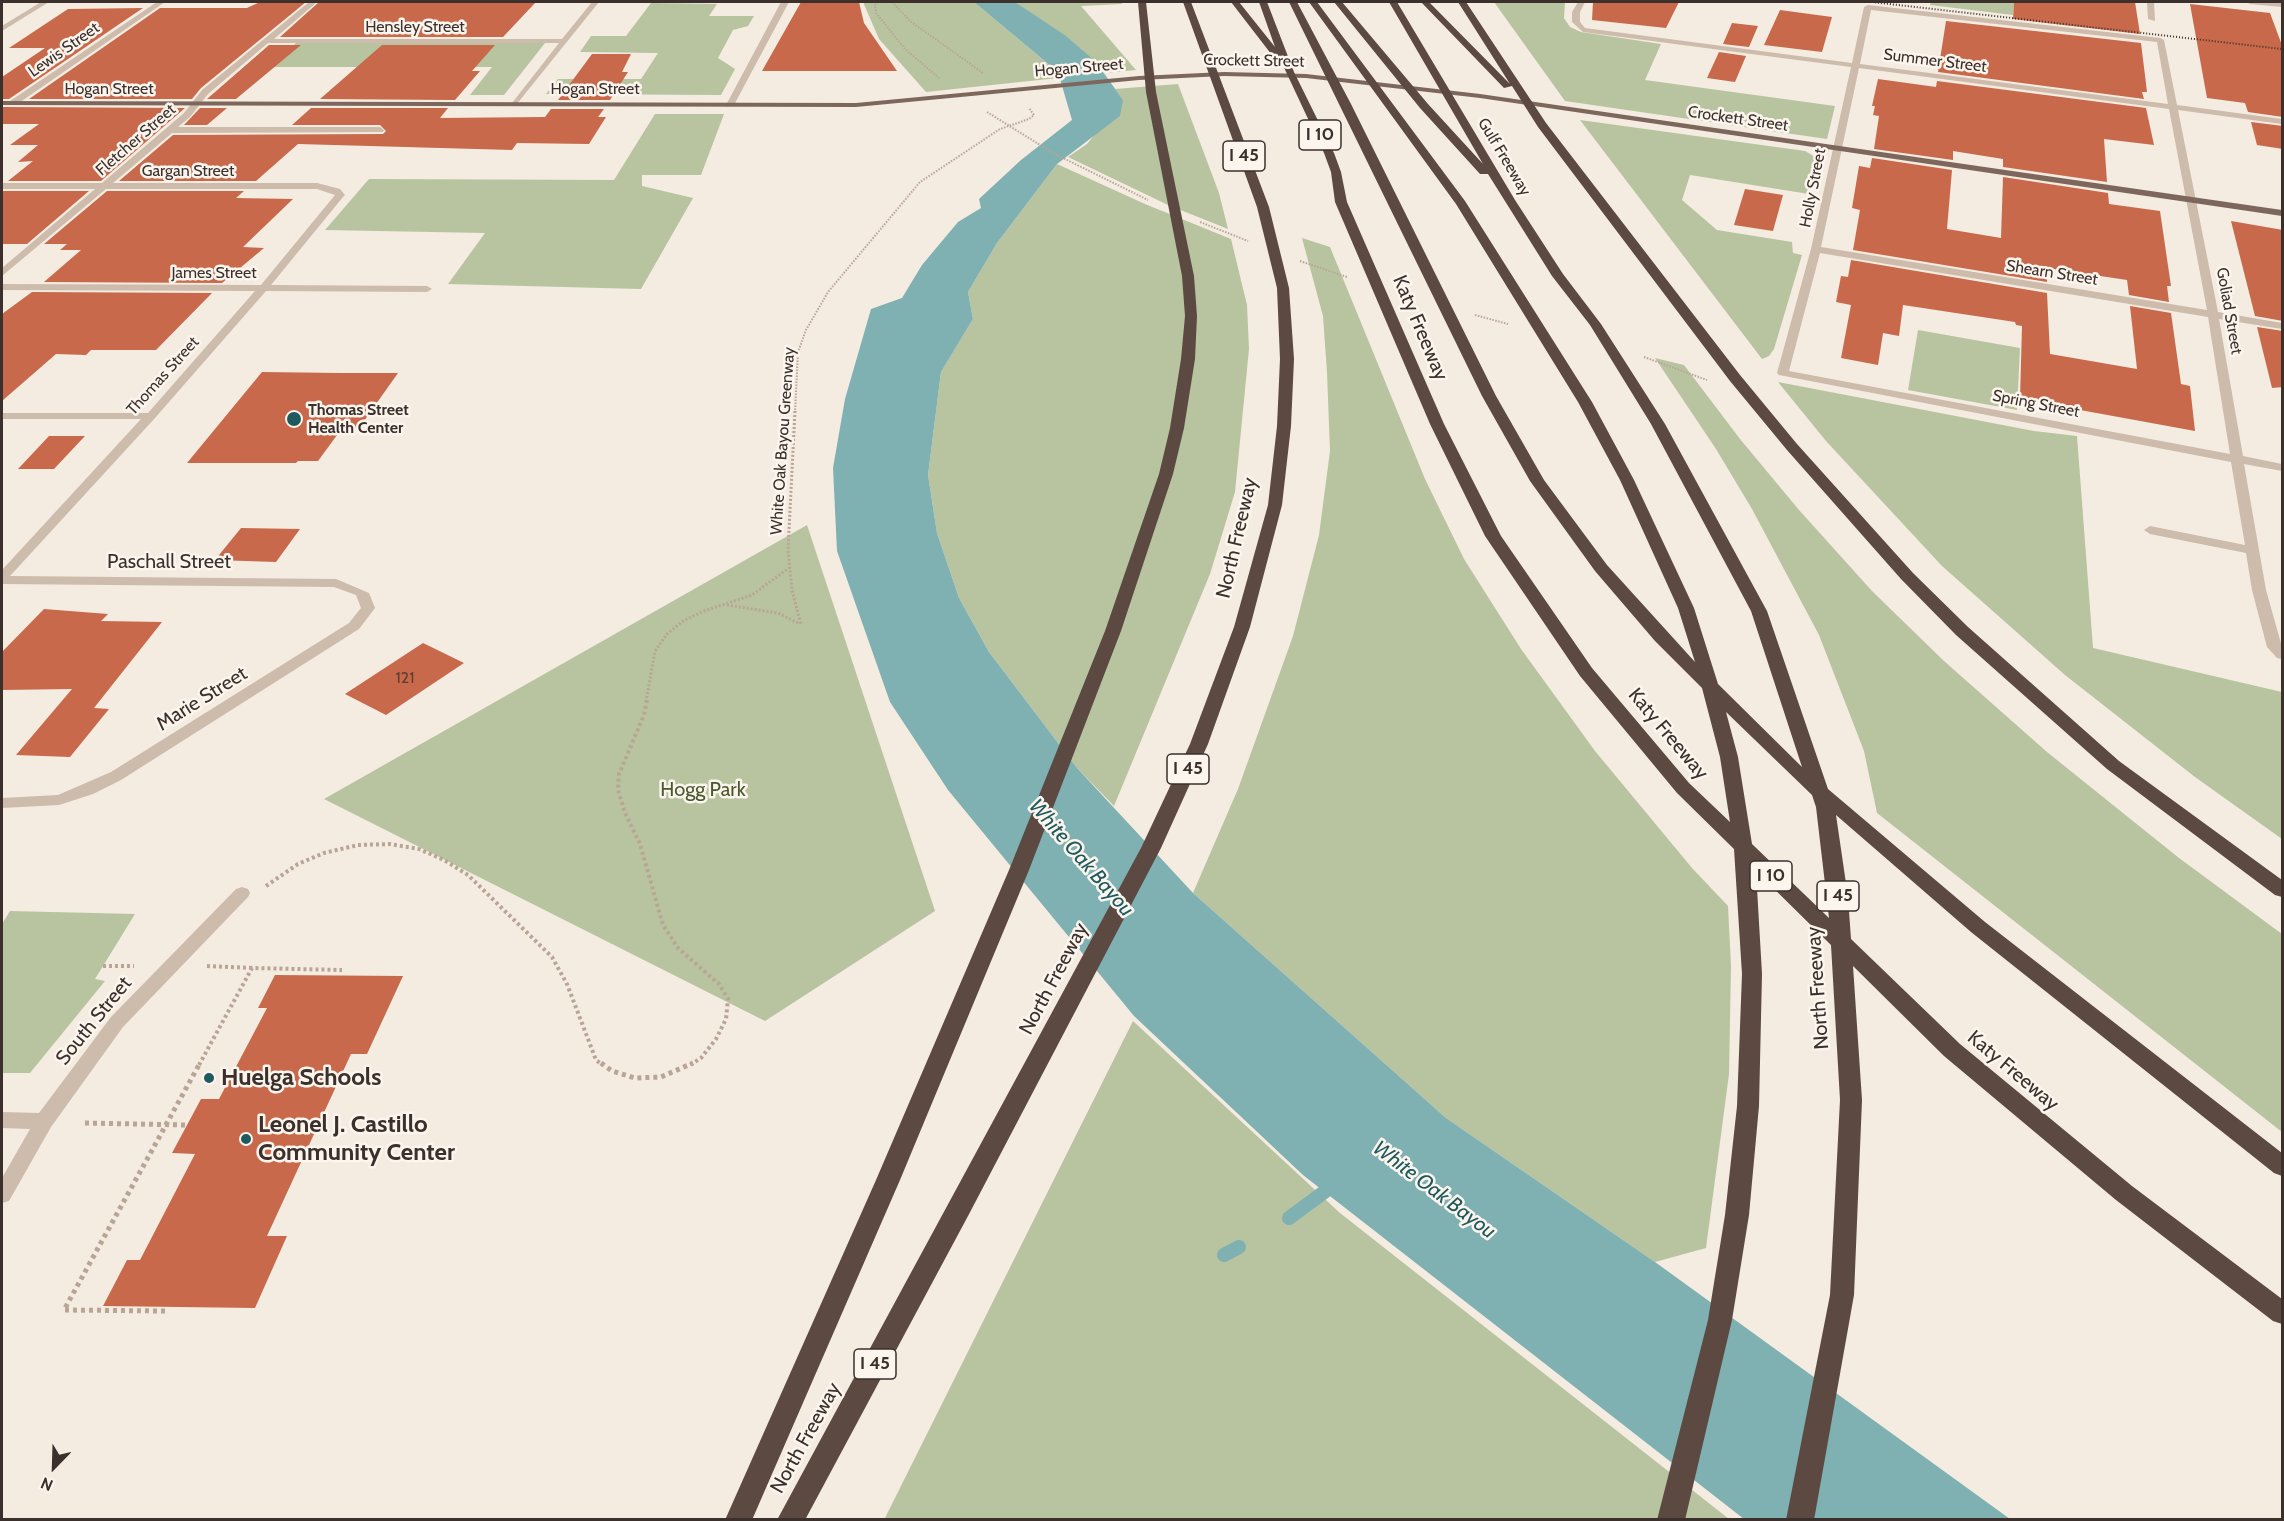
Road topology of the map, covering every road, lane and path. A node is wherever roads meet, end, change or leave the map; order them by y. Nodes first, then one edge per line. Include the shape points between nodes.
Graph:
1 (45, 2) edge
2 (161, 2) edge
3 (313, 2) edge
4 (595, 2) edge
5 (785, 2) edge
6 (878, 2) edge
7 (892, 2) edge
8 (1142, 2) edge
9 (1187, 2) edge
10 (1235, 2) edge
11 (1263, 2) edge
12 (1293, 2) edge
13 (1313, 2) edge
14 (1338, 2) edge
15 (1393, 2) edge
16 (1425, 2) edge
17 (1462, 2) edge
18 (1581, 2) edge
19 (2150, 2) edge
20 (2250, 2) edge
21 (2282, 4) edge
22 (2152, 19) dead end
23 (2, 29) edge
24 (2160, 40) joint
25 (265, 41) junction
26 (565, 41) junction
27 (1854, 65) junction
28 (1289, 72) junction
29 (984, 74) dead end
30 (1188, 75) joint
31 (942, 80) dead end
32 (2, 103) edge
33 (516, 103) junction
34 (14, 104) junction
35 (195, 104) junction
36 (1025, 104) dead end
37 (730, 105) junction
38 (2171, 107) junction
39 (981, 108) dead end
40 (2283, 121) edge
41 (1542, 125) junction
42 (170, 130) junction
43 (380, 130) dead end
44 (1836, 148) junction
45 (2, 186) edge
46 (106, 186) junction
47 (337, 191) joint
48 (1509, 200) junction
49 (2192, 200) junction
50 (1153, 202) dead end
51 (2283, 213) edge
52 (1195, 220) dead end
53 (1258, 245) dead end
54 (1816, 249) junction
55 (1289, 257) dead end
56 (2, 273) edge
57 (1353, 279) dead end
58 (2, 287) edge
59 (263, 289) junction
60 (427, 289) dead end
61 (1469, 313) dead end
62 (2213, 315) junction
63 (1512, 324) dead end
64 (1595, 324) joint
65 (2283, 326) edge
66 (1642, 357) dead end
67 (1783, 373) joint
68 (1709, 380) dead end
69 (2, 416) edge
70 (150, 416) junction
71 (2237, 459) junction
72 (2283, 467) edge
73 (2150, 530) dead end
74 (2252, 550) junction
75 (789, 568) junction
76 (2, 579) edge
77 (336, 583) joint
78 (725, 604) junction
79 (2283, 655) edge
80 (2, 803) edge
81 (2283, 890) edge
82 (242, 893) joint
83 (103, 966) dead end
84 (141, 966) dead end
85 (207, 966) dead end
86 (252, 968) junction
87 (342, 970) dead end
88 (2, 1120) edge
89 (44, 1121) junction
90 (85, 1123) dead end
91 (165, 1125) junction
92 (187, 1125) dead end
93 (2283, 1166) edge
94 (2, 1195) edge
95 (165, 1311) dead end
96 (2283, 1313) edge
97 (738, 1520) edge
98 (790, 1520) edge
99 (1671, 1520) edge
100 (1800, 1520) edge

1 - 23 street
2 - 34 street, Lewis Street
3 - 25 street, Fletcher Street
4 - 26 street
5 - 37 street
6 - 31 path via 874,9 905,49
7 - 29 path via 910,21
8 - 97 highway via 1151,92 1188,276 1188,359 1177,428 1151,523 1113,631 1020,870
9 - 98 highway, North Freeway / I 45 via 1263,207 1283,288 1287,359 1275,505 1242,627 1195,753 1151,848
10 - 28 highway
11 - 28 highway, Katy Freeway / I 10
12 - 93 highway via 1488,396 1537,481 1601,568 1661,637 1791,767 1978,927
13 - 99 highway via 1461,203 1585,402 1627,480 1686,609 1729,757 1746,867 1752,974 1748,1106 1737,1215 1720,1320
14 - 48 highway
15 - 48 highway, Gulf Freeway / I 45
16 - 41 highway
17 - 41 highway
18 - 27 street, Summer Street via 1576,22 1583,30
19 - 22 street
20 - 21 street
24 - 27 street, Holly Street via 1868,7
24 - 38 street, Goliad Street
25 - 26 street, Hensley Street
25 - 35 street, Fletcher Street
26 - 33 street
27 - 38 street, Summer Street
27 - 44 street, Holly Street
28 - 96 highway, Katy Freeway / I 10 via 1329,153 1341,202 1437,424 1493,536 1586,672 1683,788 1952,1050 2124,1193
30 - 37 main road, Hogan Street via 903,102
30 - 44 main road, Crockett Street via 1346,79
32 - 34 main road, Hogan Street
33 - 35 main road, Hogan Street
33 - 37 main road, Hogan Street
34 - 35 main road, Hogan Street
35 - 42 street, Fletcher Street
36 - 75 path, White Oak Bayou Greenway via 1034,115 1029,119 985,138 921,182 828,292 806,330 798,352 796,376
38 - 40 street, Summer Street
38 - 49 street, Goliad Street
39 - 50 path via 1053,153
41 - 81 highway via 1735,378 1907,576 1962,631 2113,765
42 - 43 street
42 - 46 street, Fletcher Street
44 - 49 main road, Crockett Street
44 - 54 street, Holly Street
45 - 46 street, Gargan Street
46 - 47 street, Gargan Street via 317,186
46 - 56 street, Fletcher Street
47 - 59 street, Thomas Street via 340,195
48 - 64 highway, Gulf Freeway / I 45 via 1558,276
49 - 51 main road, Crockett Street
49 - 62 street, Goliad Street
52 - 53 path
54 - 62 street, Shearn Street
54 - 67 street, Holly Street
55 - 57 path
58 - 59 street, James Street
59 - 60 street, James Street
59 - 70 street, Thomas Street
61 - 63 path
62 - 65 street, Shearn Street
62 - 71 street, Goliad Street
64 - 100 highway, North Freeway / I 45 via 1658,424 1760,611 1825,807 1838,897 1851,1100 1842,1295
66 - 68 path
67 - 71 street, Spring Street
69 - 70 street
70 - 76 street, Thomas Street
71 - 72 street, Spring Street
71 - 74 street, Goliad Street
73 - 74 street
74 - 79 street, Goliad Street via 2274,647
75 - 78 path via 752,595
75 - 78 path, White Oak Bayou Greenway via 801,625 778,613
76 - 77 street, Paschall Street
77 - 80 street, Marie Street via 362,593 368,608 354,626 116,776 59,800
78 - 82 path via 683,621 667,634 656,651 644,715 619,774 618,790 640,844 663,925 678,948 719,984 728,999 726,1019 716,1039 701,1058 682,1070 661,1077 634,1078 612,1071 596,1060 567,984 552,957 468,875 419,849 389,844 324,853 298,864 266,886
82 - 89 street, South Street via 117,1022
83 - 84 path
85 - 86 path
86 - 87 path
86 - 91 path
88 - 89 street
89 - 94 street, South Street
90 - 91 path
91 - 92 path
91 - 95 path via 64,1310

